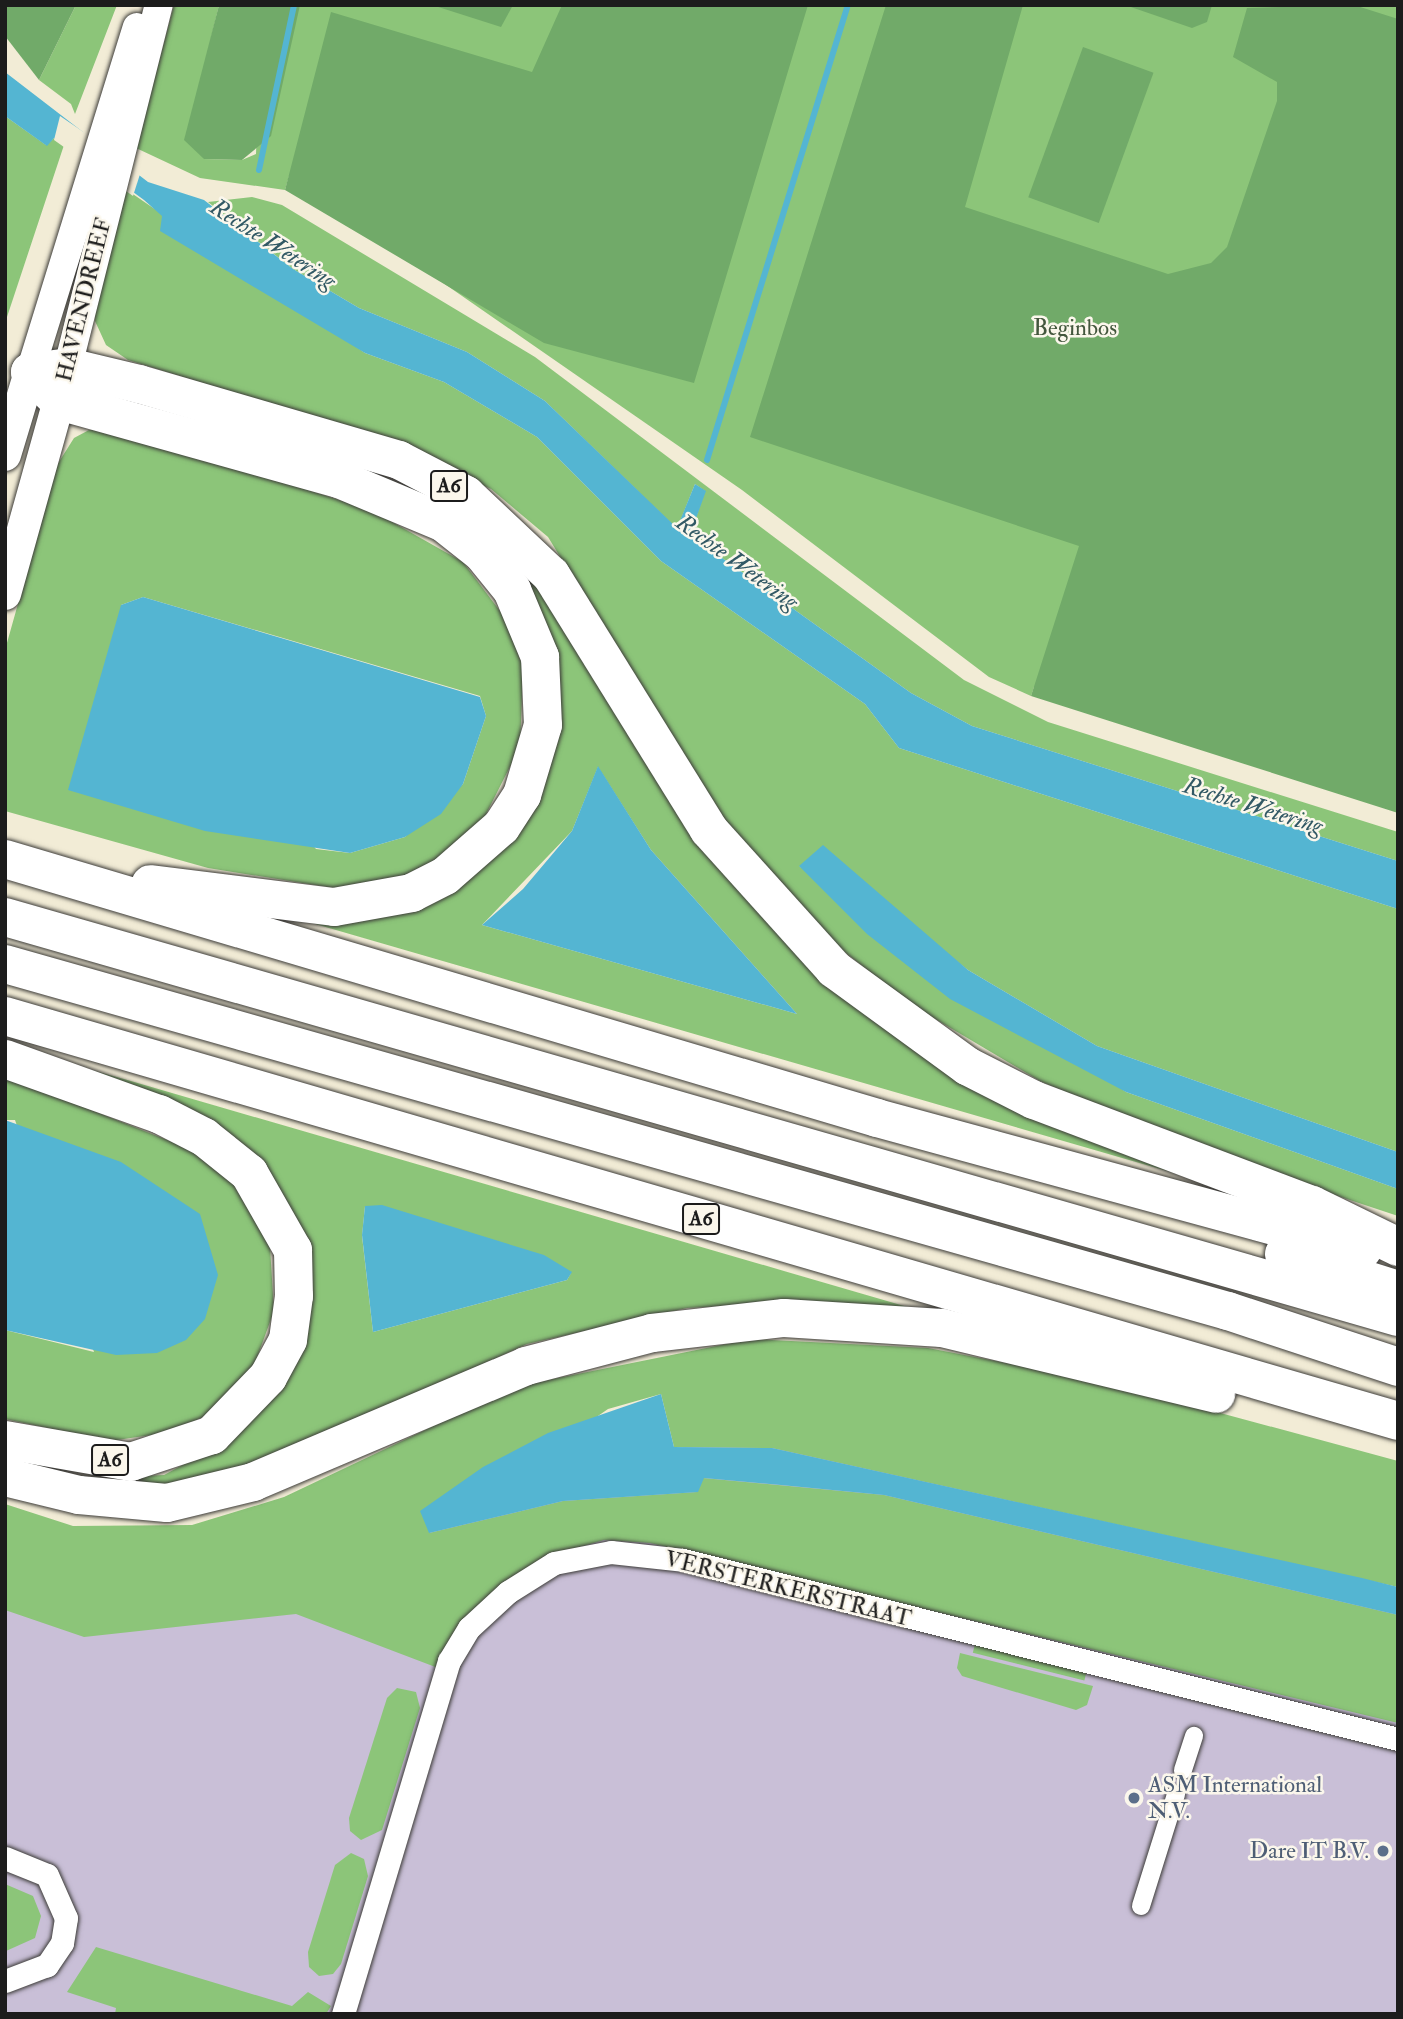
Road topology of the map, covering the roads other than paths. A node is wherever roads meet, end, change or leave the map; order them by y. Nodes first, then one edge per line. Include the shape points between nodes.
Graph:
1 (145, 5) edge
2 (159, 5) edge
3 (30, 372) junction
4 (63, 384) junction
5 (5, 455) edge
6 (5, 594) edge
7 (23, 865) edge
8 (5, 917) edge
9 (5, 964) edge
10 (5, 1016) edge
11 (5, 1059) edge
12 (877, 1118) junction
13 (1398, 1247) edge
14 (1398, 1259) edge
15 (1398, 1290) edge
16 (1398, 1317) edge
17 (1398, 1367) edge
18 (1398, 1422) edge
19 (5, 1440) edge
20 (5, 1477) edge
21 (1194, 1736) dead end
22 (1398, 1739) edge
23 (1183, 1770) dead end
24 (1176, 1794) dead end
25 (5, 1858) edge
26 (1141, 1906) dead end
27 (5, 1981) edge
28 (343, 2014) edge

1 - 3 street, HAVENDREEF via 89,165
2 - 4 street, HAVENDREEF
3 - 4 highway
3 - 5 main road, HAVENDREEF
4 - 6 main road, HAVENDREEF
4 - 7 highway, A6 via 339,479 444,523 482,553 512,590 530,624 545,689 536,761 501,827 455,869 412,893 334,907
4 - 13 highway, A6 via 399,460 467,495 551,575 709,830 834,969 967,1066 1034,1100 1312,1205
7 - 12 highway, A6
8 - 16 highway
9 - 17 highway, A6 via 1228,1311
10 - 18 highway, A6
11 - 19 highway, A6 via 159,1114 204,1137 249,1172 293,1250 294,1296 288,1340 268,1377 212,1435 131,1462
12 - 14 highway, A6
12 - 15 highway, A6
18 - 20 highway, A6 via 1235,1398 942,1328 784,1318 652,1333 526,1366 253,1482 167,1503 79,1495
21 - 23 street
22 - 28 street, VERSTERKERSTRAAT via 683,1560 611,1552 554,1563 478,1619 449,1661
24 - 26 street
25 - 27 street via 47,1875 66,1918 62,1943 47,1965

